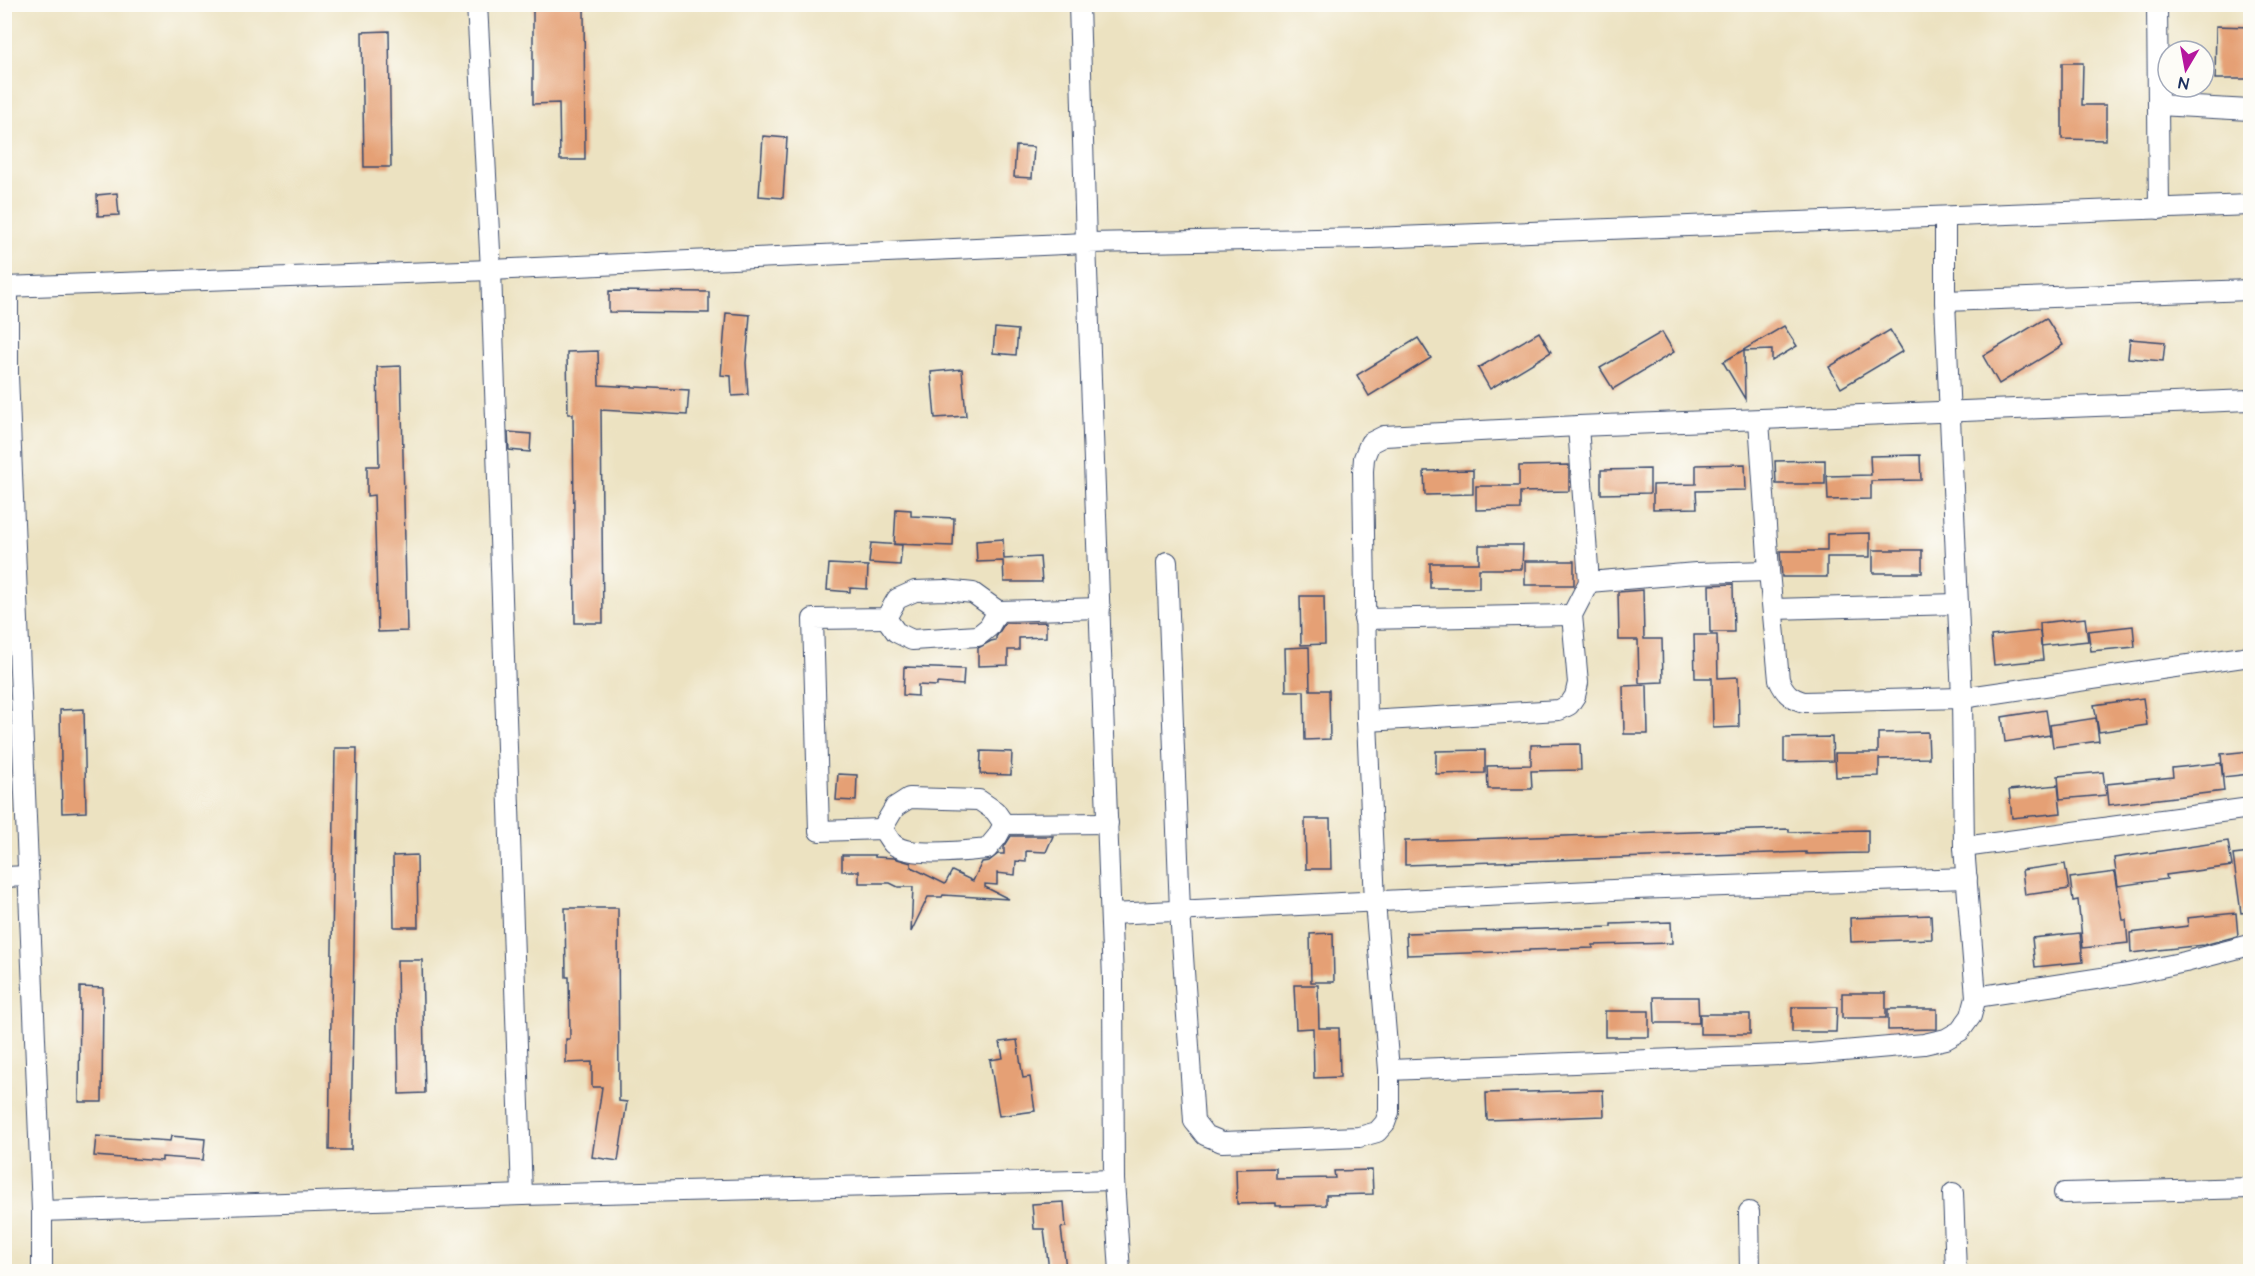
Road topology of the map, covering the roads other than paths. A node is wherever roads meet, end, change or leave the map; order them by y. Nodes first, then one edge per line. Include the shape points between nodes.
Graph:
1 (477, 4) edge
2 (1079, 4) edge
3 (2157, 4) edge
4 (2158, 105) junction
5 (2250, 110) edge
6 (2250, 206) edge
7 (2159, 208) junction
8 (1945, 218) junction
9 (1086, 243) junction
10 (491, 270) junction
11 (6, 287) edge
12 (2250, 290) edge
13 (1945, 301) junction
14 (6, 375) edge
15 (2250, 400) edge
16 (1949, 413) junction
17 (1759, 420) junction
18 (1578, 426) junction
19 (9, 494) edge
20 (1167, 562) dead end
21 (1769, 571) junction
22 (1589, 582) junction
23 (1957, 604) junction
24 (1100, 608) junction
25 (1773, 609) junction
26 (998, 611) junction
27 (1572, 615) junction
28 (886, 618) junction
29 (1364, 619) junction
30 (2250, 656) edge
31 (1962, 698) junction
32 (1367, 721) junction
33 (2250, 808) edge
34 (1108, 823) junction
35 (1004, 824) junction
36 (882, 829) junction
37 (1964, 848) junction
38 (28, 876) junction
39 (4, 877) edge
40 (1967, 878) junction
41 (1375, 902) junction
42 (1180, 911) junction
43 (1111, 914) junction
44 (2250, 945) edge
45 (1976, 997) junction
46 (1389, 1071) junction
47 (1114, 1180) junction
48 (2250, 1188) edge
49 (1953, 1193) dead end
50 (2064, 1193) dead end
51 (522, 1195) junction
52 (42, 1211) junction
53 (1749, 1212) dead end
54 (42, 1272) edge
55 (1120, 1272) edge
56 (1750, 1272) edge
57 (1956, 1272) edge

1 - 10 street
2 - 9 street
3 - 4 street
4 - 5 street
4 - 7 street
6 - 7 street
7 - 8 street
8 - 9 street via 1370,238
8 - 13 street
9 - 10 street
9 - 24 street
10 - 11 street
10 - 51 street
11 - 14 street
12 - 13 street
13 - 16 street
14 - 19 street
15 - 16 street
16 - 17 street
16 - 23 street
17 - 18 street
17 - 21 street
18 - 22 street
18 - 29 street via 1384,436 1370,443 1364,458
19 - 38 street
20 - 42 street
21 - 22 street
21 - 25 street
22 - 27 street
23 - 25 street
23 - 31 street
24 - 26 street
24 - 34 street
25 - 31 street via 1779,680 1792,699 1804,702
26 - 28 street via 973,593 915,591 897,599
26 - 28 street via 978,636 912,640 896,632
27 - 29 street
27 - 32 street via 1578,683 1569,705 1559,710
28 - 36 street via 813,619 819,831
29 - 32 street
30 - 31 street
31 - 37 street
32 - 41 street
33 - 37 street
34 - 35 street
34 - 43 street
35 - 36 street via 987,849 957,852 905,851
35 - 36 street via 995,811 979,800 909,798 895,807
37 - 40 street
38 - 39 street
38 - 52 street
40 - 41 street
40 - 45 street
41 - 42 street
41 - 46 street
42 - 43 street
42 - 46 street via 1193,1113 1205,1135 1222,1142 1359,1137 1377,1132 1389,1112
43 - 47 street
44 - 45 street via 2128,974
45 - 46 street via 1971,1016 1960,1031 1924,1044 1809,1054
47 - 51 street
47 - 55 street
48 - 50 street
49 - 57 street
51 - 52 street
52 - 54 street
53 - 56 street

